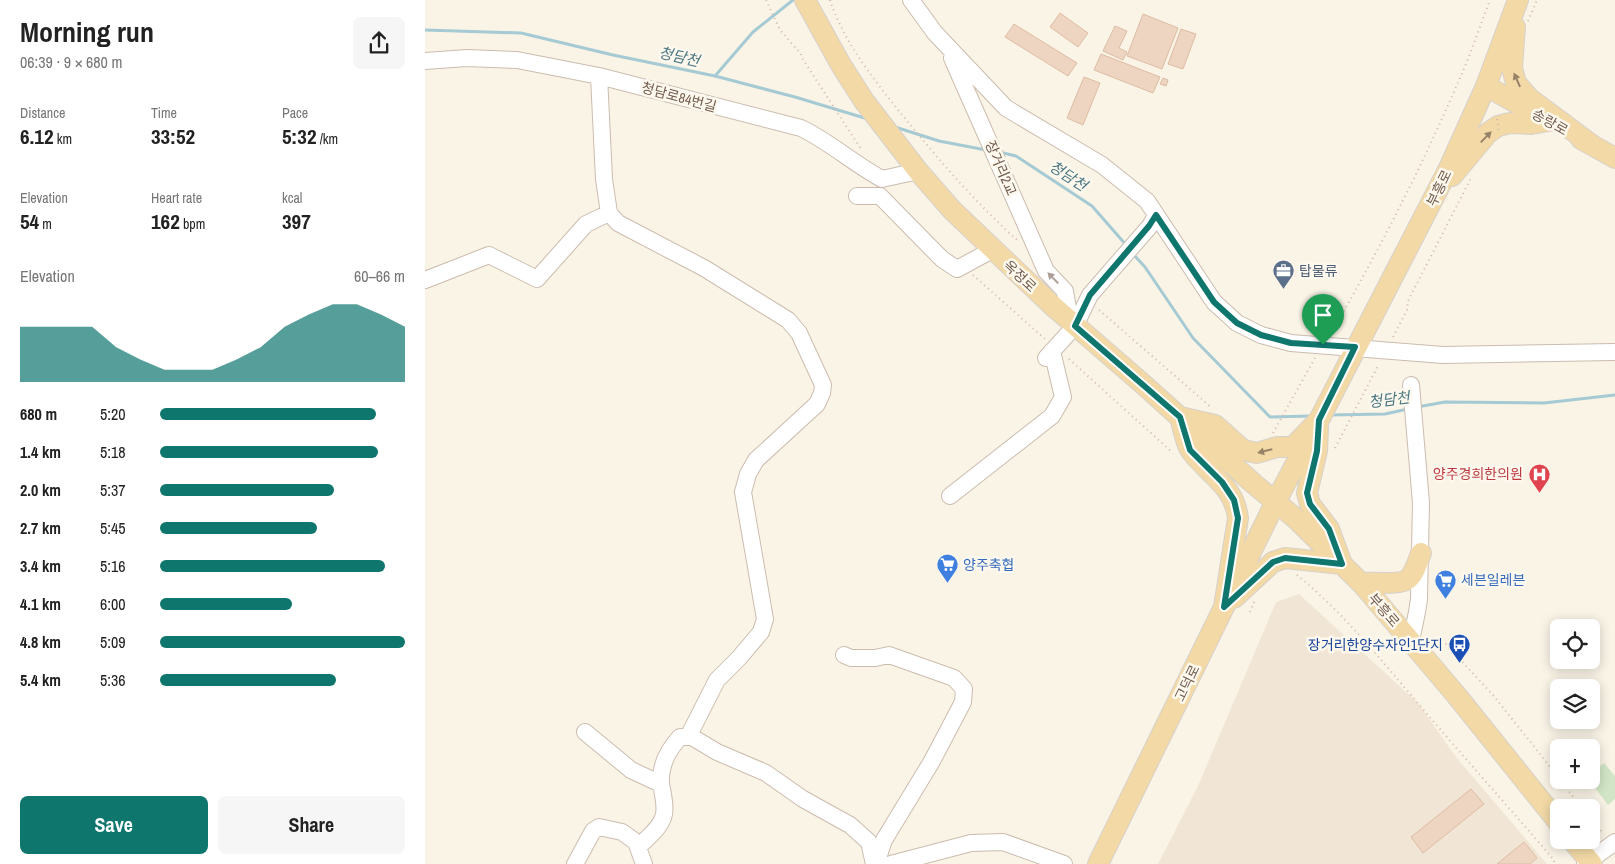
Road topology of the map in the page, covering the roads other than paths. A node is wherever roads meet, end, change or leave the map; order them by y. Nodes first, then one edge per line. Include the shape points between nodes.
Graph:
1 (911, 0) edge
2 (1518, 0) edge
3 (807, 5) edge
4 (945, 44) junction
5 (425, 61) edge
6 (599, 76) junction
7 (1485, 86) junction
8 (1549, 121) junction
9 (1592, 145) junction
10 (1615, 158) edge
11 (914, 166) junction
12 (857, 196) dead end
13 (1432, 201) junction
14 (609, 214) junction
15 (1153, 221) junction
16 (992, 250) junction
17 (425, 280) edge
18 (1073, 323) junction
19 (1355, 347) junction
20 (1615, 352) edge
21 (1411, 385) dead end
22 (1180, 417) junction
23 (1319, 420) junction
24 (950, 496) dead end
25 (1275, 502) junction
26 (1421, 553) junction
27 (1342, 564) junction
28 (1361, 583) junction
29 (1224, 607) junction
30 (1411, 640) junction
31 (844, 654) dead end
32 (585, 732) dead end
33 (688, 737) junction
34 (661, 784) junction
35 (1550, 812) edge
36 (1615, 842) edge
37 (638, 847) junction
38 (1579, 849) edge
39 (1589, 863) edge
40 (575, 864) edge
41 (644, 864) edge
42 (875, 864) edge
43 (891, 864) edge
44 (1063, 864) edge
45 (1098, 864) edge

1 - 4 street
2 - 7 main road, 부흥로
9 -> 2 main road via 1529,98 1516,83 1512,68
3 - 11 main road, 옥정로 via 864,101
4 - 15 street via 1006,108 1102,165 1147,201
18 -> 4 street, 장거리2교 via 1065,291 1046,271
5 - 6 street, 청담로84번길 via 467,58 517,60
6 - 11 street, 청담로84번길 via 801,128 882,179
6 - 14 street
7 - 8 main road, 송랑로
7 - 13 main road, 부흥로
8 - 9 main road, 송랑로
13 -> 8 main road via 1498,126 1510,122 1531,124
9 - 10 main road, 송랑로
11 - 16 main road, 옥정로 via 951,210
12 - 16 street via 880,196 942,259 957,269
13 - 19 main road, 부흥로
14 - 17 street via 586,224 537,280 489,255
14 - 33 street via 617,222 704,268 789,320 799,333 823,385 817,404 756,460 748,474 743,492 765,619 761,632 717,680
15 - 18 street via 1090,295
15 - 19 street via 1214,302 1237,323 1261,335 1291,343
16 - 18 main road, 옥정로
18 - 22 main road, 옥정로
18 - 24 street via 1049,354 1063,397 1052,416
19 - 20 street via 1443,354
19 - 23 main road, 부흥로
21 - 26 street via 1421,503
23 -> 22 main road via 1293,447 1277,447 1257,453 1243,450 1215,424
22 - 25 main road, 옥정로
22 - 29 main road via 1190,450 1222,482 1237,510
23 - 25 main road
23 - 27 main road via 1317,451 1307,493 1310,504 1329,529
25 - 27 main road, 부흥로
25 - 29 main road, 고덕로
26 - 28 main road via 1408,579 1400,583
26 - 30 street via 1417,612
27 - 28 main road, 부흥로
27 - 29 main road via 1285,558 1273,562
28 - 30 main road, 부흥로
29 - 45 main road, 고덕로
30 - 35 main road, 부흥로
31 - 42 street via 851,658 889,655 954,678 965,688 963,702 884,840
32 - 34 street via 631,770
33 - 34 street via 680,737 671,746 664,762
33 - 42 street via 766,772 850,826 869,842
34 - 37 street via 665,813 660,824
36 - 39 street
37 - 40 street via 622,832 599,827 593,831
37 - 41 street
38 - 39 main road
43 - 44 street via 971,843 1003,842

